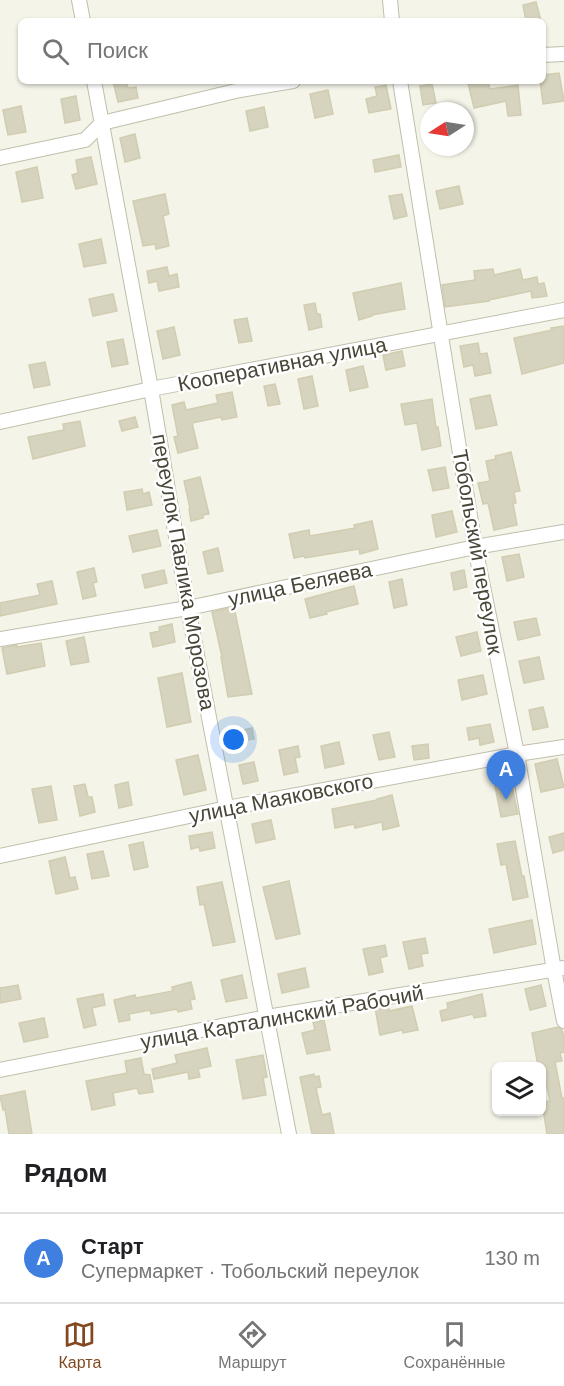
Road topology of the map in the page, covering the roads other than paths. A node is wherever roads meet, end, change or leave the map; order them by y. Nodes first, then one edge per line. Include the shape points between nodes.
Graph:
1 (79, 0) edge
2 (390, 0) edge
3 (82, 18) edge
4 (392, 18) edge
5 (564, 54) edge
6 (546, 55) edge
7 (95, 84) edge
8 (275, 84) edge
9 (400, 84) edge
10 (102, 123) junction
11 (0, 158) edge
12 (564, 310) edge
13 (441, 333) junction
14 (151, 389) junction
15 (0, 422) edge
16 (564, 532) edge
17 (475, 547) junction
18 (188, 608) junction
19 (0, 639) edge
20 (564, 747) edge
21 (517, 754) junction
22 (227, 808) junction
23 (0, 856) edge
24 (559, 969) edge
25 (267, 1017) junction
26 (564, 1021) edge
27 (0, 1070) edge
28 (289, 1134) edge

1 - 3 street
2 - 4 street
5 - 6 street
7 - 10 street, переулок Павлика Морозова
8 - 10 street
9 - 13 street, Тобольский переулок
10 - 11 street via 85,140
10 - 14 street, переулок Павлика Морозова
12 - 13 street, Кооперативная улица
13 - 14 street, Кооперативная улица
13 - 17 street, Тобольский переулок
14 - 15 street, Кооперативная улица
14 - 18 street, переулок Павлика Морозова
16 - 17 street, улица Беляева
17 - 18 street, улица Беляева
17 - 21 street, Тобольский переулок
18 - 19 street, улица Беляева
18 - 22 street, переулок Павлика Морозова
20 - 21 street, улица Маяковского
21 - 22 street, улица Маяковского
21 - 24 street, Тобольский переулок
22 - 23 street, улица Маяковского
22 - 25 street, переулок Павлика Морозова
24 - 25 street, улица Карталинский Рабочий
24 - 26 street, Тобольский переулок
25 - 27 street, улица Карталинский Рабочий
25 - 28 street, переулок Павлика Морозова

